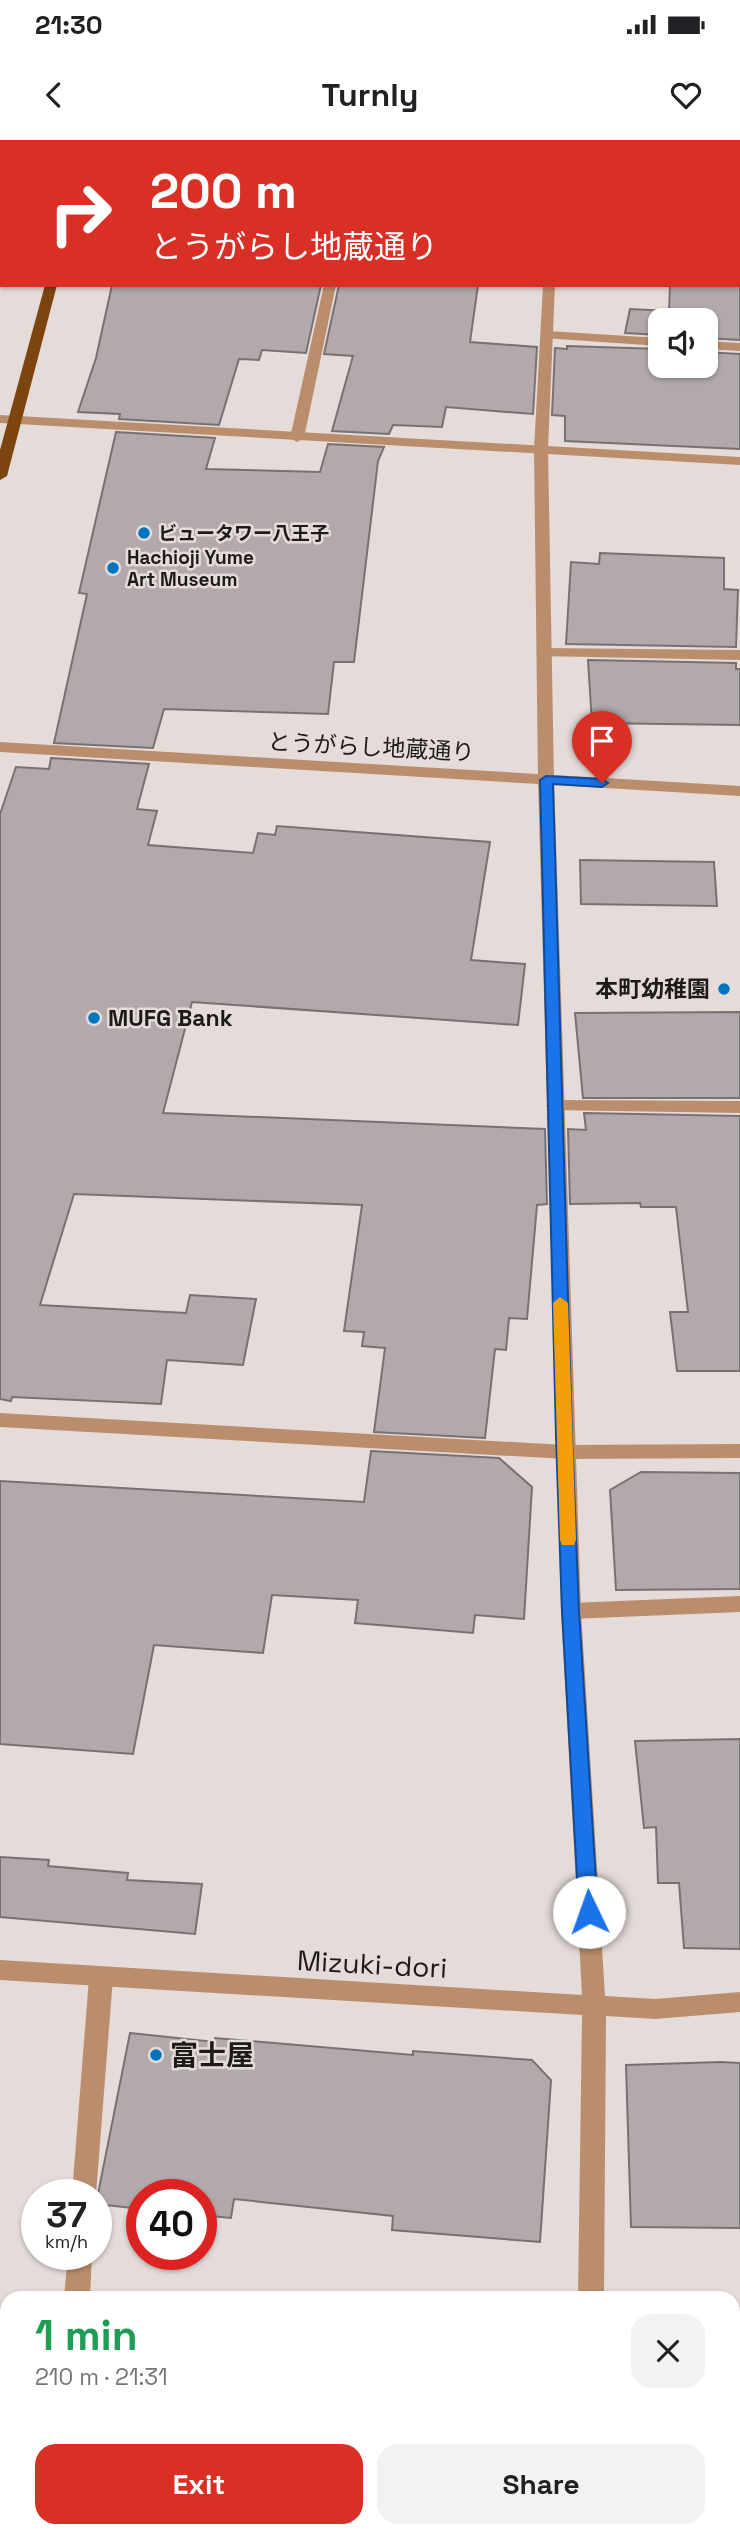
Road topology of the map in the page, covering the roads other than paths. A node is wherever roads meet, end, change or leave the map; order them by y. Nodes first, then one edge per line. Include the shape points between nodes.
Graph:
1 (50, 287) edge
2 (330, 287) edge
3 (549, 287) edge
4 (548, 335) junction
5 (648, 341) edge
6 (718, 346) edge
7 (740, 347) edge
8 (0, 419) edge
9 (15, 420) junction
10 (297, 438) junction
11 (541, 449) junction
12 (740, 461) edge
13 (0, 476) edge
14 (544, 653) junction
15 (740, 654) edge
16 (0, 747) edge
17 (546, 780) junction
18 (740, 791) edge
19 (555, 1106) junction
20 (740, 1107) edge
21 (0, 1420) edge
22 (740, 1451) edge
23 (565, 1452) junction
24 (740, 1605) edge
25 (571, 1611) junction
26 (0, 1970) edge
27 (101, 1978) junction
28 (740, 2002) edge
29 (594, 2007) junction
30 (86, 2179) edge
31 (79, 2270) edge
32 (77, 2291) edge
33 (591, 2291) edge

1 - 9 highway
2 - 10 street
3 - 4 street
4 - 5 street
4 - 11 street
6 - 7 street
8 - 9 street
9 - 10 street
9 - 13 highway
10 - 11 street
11 - 12 street
11 - 14 street
14 - 15 street
14 - 17 street
16 - 17 street, とうがらし地蔵通り
17 - 18 street, とうがらし地蔵通り
17 - 19 street
19 - 20 street
19 - 23 street
21 - 23 street
22 - 23 street
23 - 25 street
24 - 25 street
25 - 29 street
26 - 27 street, Mizuki-dori
27 - 29 street, Mizuki-dori
27 - 30 street
28 - 29 street, Mizuki-dori via 654,2010
29 - 33 street
31 - 32 street

